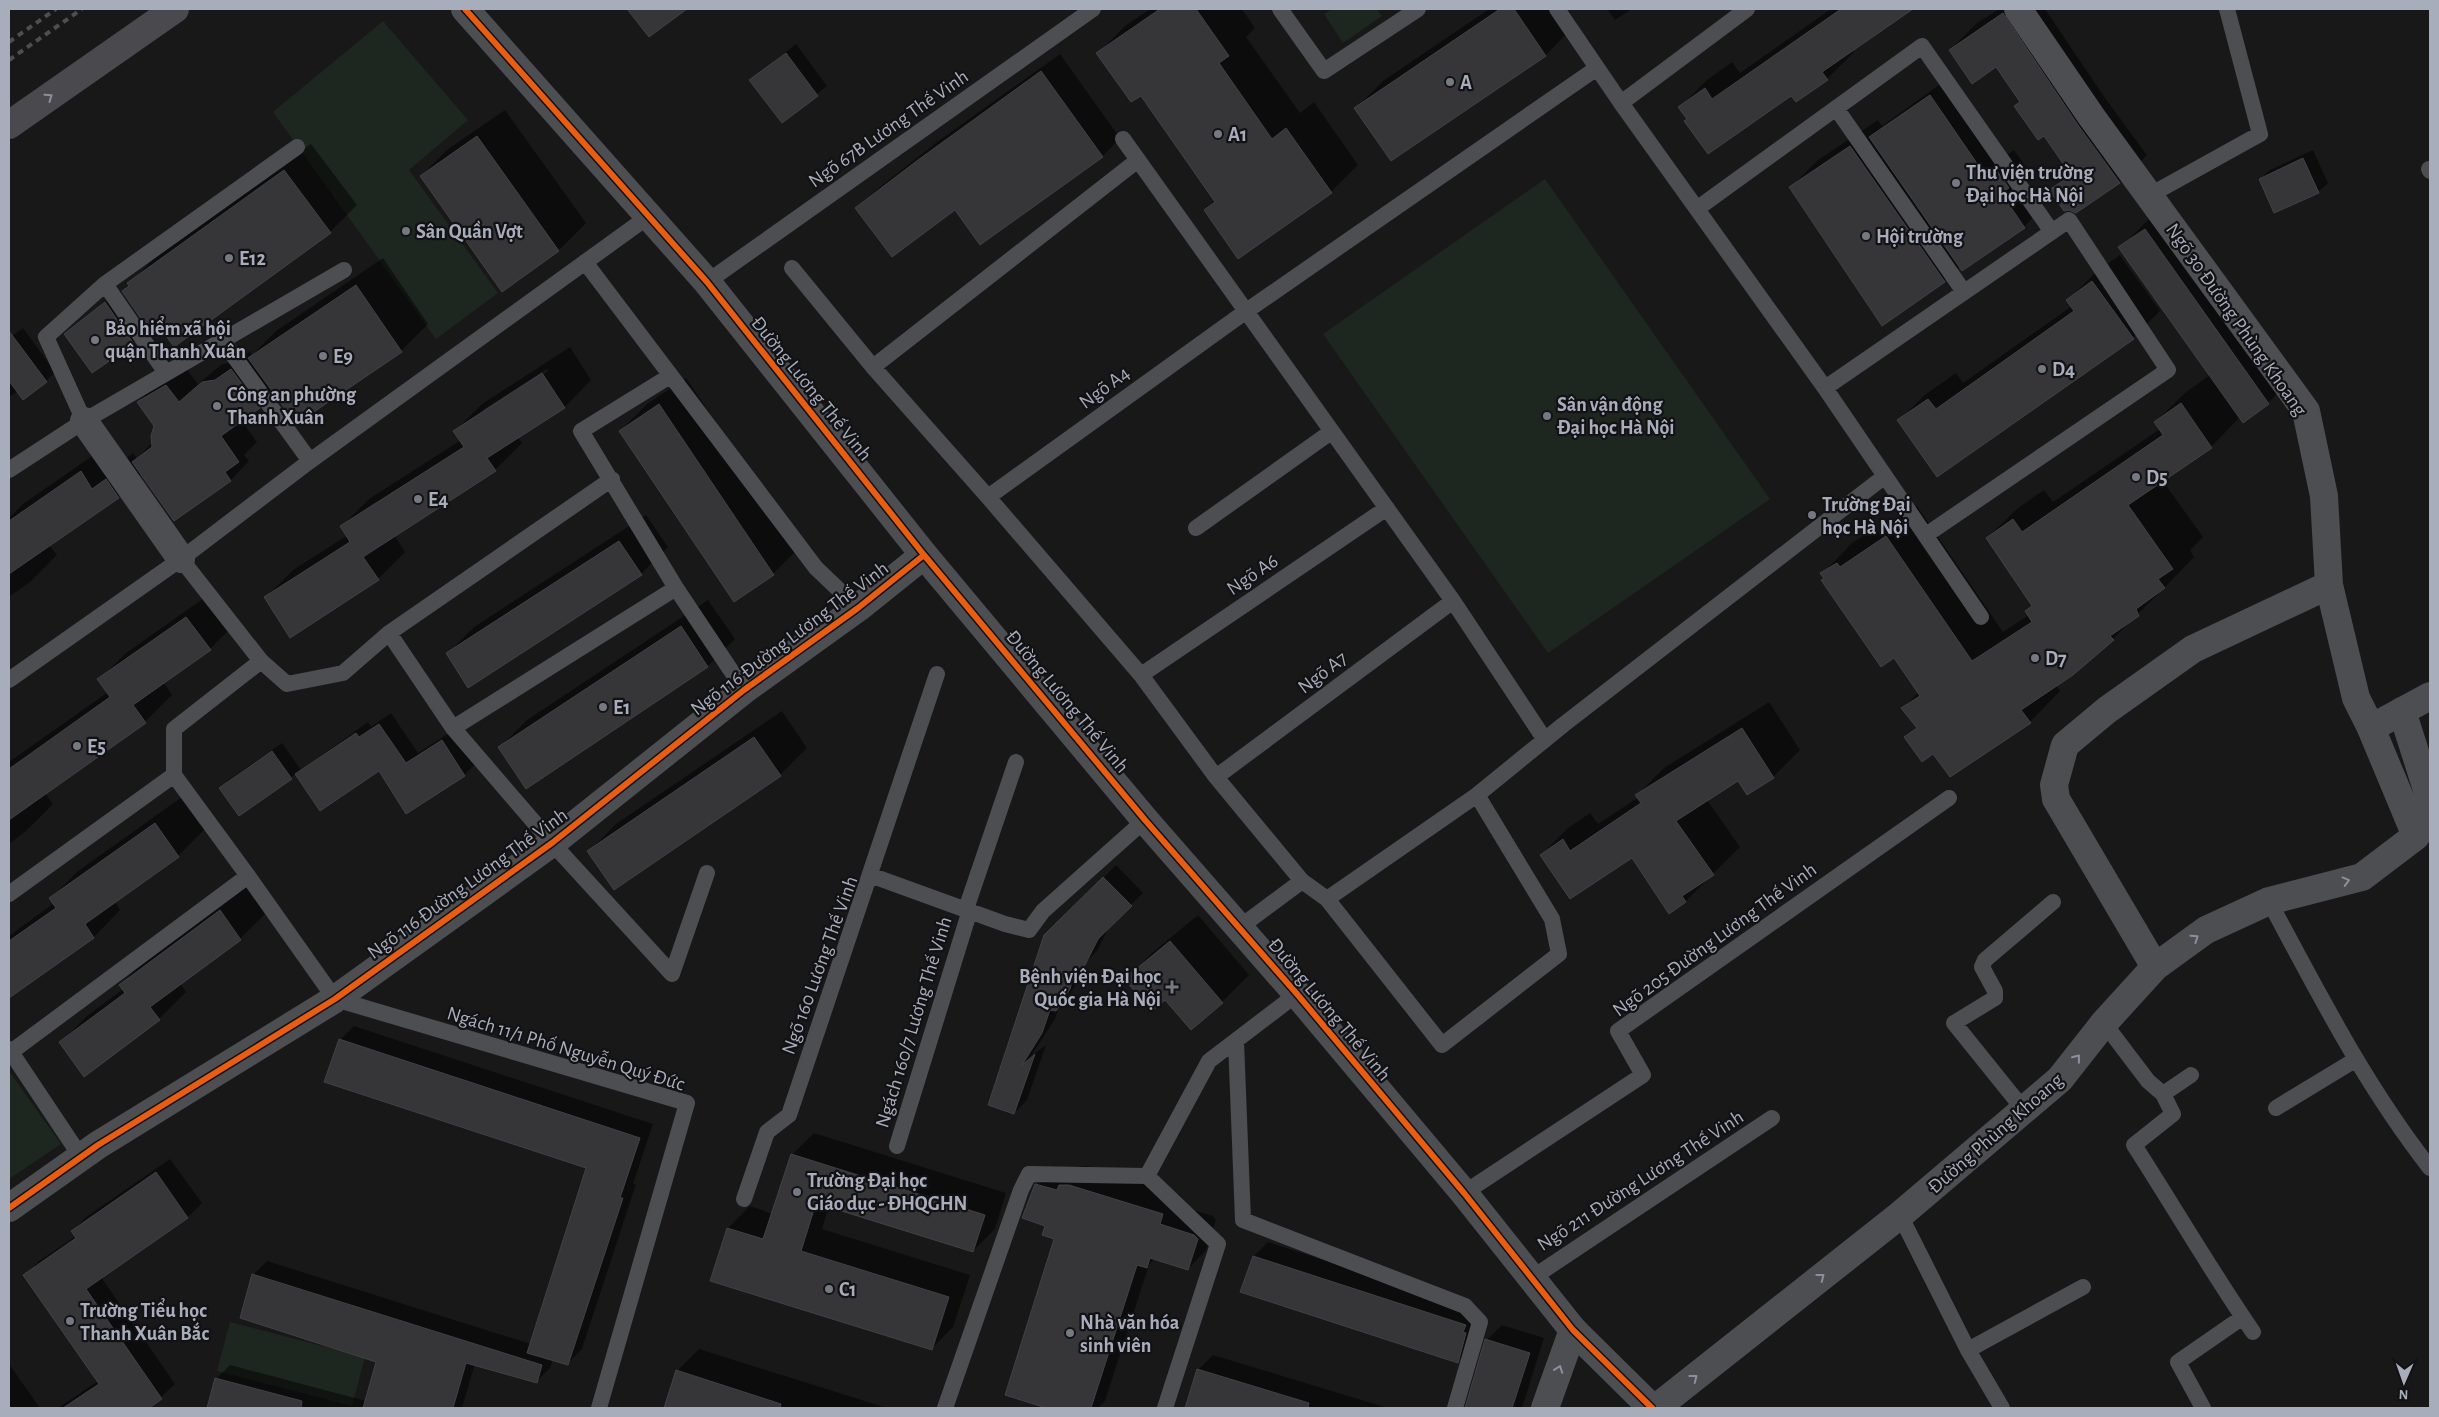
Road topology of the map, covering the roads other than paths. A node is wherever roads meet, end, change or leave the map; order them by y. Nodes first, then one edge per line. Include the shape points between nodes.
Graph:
1 (175, 9) edge
2 (465, 9) edge
3 (1093, 9) edge
4 (1280, 9) edge
5 (1418, 9) edge
6 (1557, 9) edge
7 (1747, 9) edge
8 (2018, 9) edge
9 (2227, 9) edge
10 (1597, 68) junction
11 (1621, 103) junction
12 (1836, 108) junction
13 (9, 125) edge
14 (1123, 139) dead end
15 (296, 147) dead end
16 (1138, 160) junction
17 (2150, 196) junction
18 (1698, 208) junction
19 (649, 216) junction
20 (2052, 232) junction
21 (585, 262) junction
22 (792, 268) dead end
23 (344, 270) dead end
24 (706, 282) junction
25 (105, 284) junction
26 (1964, 292) junction
27 (1245, 312) junction
28 (224, 341) junction
29 (873, 368) junction
30 (166, 373) junction
31 (670, 376) junction
32 (1825, 388) junction
33 (84, 421) junction
34 (1331, 432) junction
35 (310, 460) junction
36 (9, 470) edge
37 (1885, 476) junction
38 (612, 479) junction
39 (988, 497) junction
40 (1387, 508) junction
41 (1196, 528) dead end
42 (1926, 535) junction
43 (924, 555) junction
44 (181, 559) junction
45 (2329, 585) junction
46 (676, 588) junction
47 (1453, 601) junction
48 (858, 608) junction
49 (1981, 617) dead end
50 (389, 633) junction
51 (261, 661) junction
52 (937, 674) dead end
53 (1141, 676) junction
54 (9, 680) edge
55 (744, 690) junction
56 (2430, 696) edge
57 (2402, 711) junction
58 (453, 728) junction
59 (2371, 728) junction
60 (1545, 740) junction
61 (1016, 762) dead end
62 (174, 776) junction
63 (1216, 777) junction
64 (1477, 795) junction
65 (1949, 798) dead end
66 (2430, 799) edge
67 (1145, 820) junction
68 (2423, 826) edge
69 (552, 843) junction
70 (707, 873) dead end
71 (870, 875) junction
72 (248, 876) junction
73 (1302, 881) junction
74 (9, 894) edge
75 (1327, 900) junction
76 (2269, 901) junction
77 (2053, 902) dead end
78 (968, 909) junction
79 (1240, 927) junction
80 (2155, 966) junction
81 (1297, 994) junction
82 (335, 1000) junction
83 (2104, 1023) junction
84 (1236, 1041) junction
85 (10, 1050) edge
86 (2355, 1060) junction
87 (2191, 1075) dead end
88 (2163, 1094) junction
89 (2276, 1108) dead end
90 (2024, 1110) junction
91 (1772, 1118) dead end
92 (897, 1146) dead end
93 (81, 1157) junction
94 (2430, 1168) edge
95 (1147, 1176) junction
96 (1464, 1193) junction
97 (744, 1199) dead end
98 (9, 1208) edge
99 (1900, 1215) junction
100 (1532, 1278) junction
101 (2083, 1287) dead end
102 (2243, 1317) junction
103 (1573, 1330) junction
104 (2253, 1332) dead end
105 (1968, 1350) junction
106 (599, 1408) edge
107 (945, 1408) edge
108 (1165, 1408) edge
109 (1455, 1408) edge
110 (1545, 1408) edge
111 (1654, 1408) edge
112 (2002, 1408) edge
113 (2202, 1408) edge

13 -> 1 highway
2 - 19 street, Đường Lương Thế Vinh
3 - 24 lane, Ngõ 67B Lương Thế Vinh
4 - 5 lane via 1324,71
6 - 10 lane
7 - 11 lane
8 - 17 street, Ngõ 30 Đường Phùng Khoang
9 - 17 lane via 2260,134
10 - 11 lane
10 - 27 lane, Ngõ A4
11 - 18 lane
12 - 18 lane
12 - 20 lane via 1922,46
12 - 26 lane
14 - 16 lane
15 - 25 lane
16 - 27 lane
16 - 29 lane
17 - 45 street, Ngõ 30 Đường Phùng Khoang via 2306,411 2324,496
18 - 32 lane
19 - 21 lane
19 - 24 street, Đường Lương Thế Vinh
20 - 26 lane
20 - 42 lane via 2069,220 2168,370
21 - 31 lane
21 - 35 lane
22 - 29 lane
23 - 28 lane
24 - 43 street, Đường Lương Thế Vinh
25 - 30 lane
25 - 33 lane via 46,337
26 - 32 lane
27 - 34 lane
27 - 39 lane, Ngõ A4
28 - 30 lane
28 - 35 lane
29 - 39 lane
30 - 33 lane
31 - 38 lane via 581,430
31 - 48 lane via 816,568
32 - 37 lane
33 - 36 lane
33 - 44 street
34 - 40 lane
34 - 41 lane
35 - 44 lane
37 - 42 lane
37 - 60 lane
38 - 46 lane
38 - 50 lane
39 - 53 lane
40 - 47 lane
40 - 53 lane, Ngõ A6
42 - 49 lane
43 - 48 street, Ngõ 116 Đường Lương Thế Vinh
43 - 67 street, Đường Lương Thế Vinh
44 - 51 lane
44 - 54 lane
45 - 59 street, Ngõ 30 Đường Phùng Khoang via 2356,698
45 - 80 street via 2193,649 2107,710 2065,745 2054,785 2056,799
46 - 55 lane
46 - 58 lane
47 - 60 lane
47 - 63 lane, Ngõ A7
48 - 55 street, Ngõ 116 Đường Lương Thế Vinh
50 - 51 lane via 343,674 287,684
50 - 58 lane
51 - 62 lane via 174,729
52 - 71 lane
53 - 63 lane
55 - 69 street, Ngõ 116 Đường Lương Thế Vinh
56 - 57 street
57 - 59 street
57 - 66 street
58 - 69 lane
59 - 68 street, Đường Phùng Khoang
60 - 64 lane
61 - 78 lane, Ngách 160/7 Lương Thế Vinh
62 - 72 lane
62 - 74 lane
63 - 73 lane
64 - 75 lane
64 - 75 lane via 1552,919 1559,954 1442,1045
65 - 96 lane, Ngõ 205 Đường Lương Thế Vinh via 1618,1031 1643,1075
67 - 78 lane, Ngõ 160 Lương Thế Vinh via 1043,912 1029,930
67 - 79 street, Đường Lương Thế Vinh
76 -> 68 street, Đường Phùng Khoang via 2362,877
69 - 70 lane via 672,974
69 - 82 street, Ngõ 116 Đường Lương Thế Vinh
71 - 78 lane, Ngõ 160 Lương Thế Vinh
71 - 97 lane, Ngõ 160 Lương Thế Vinh via 789,1115 768,1132
72 - 82 lane
72 - 85 lane
73 - 75 lane
73 - 79 lane
80 -> 76 street, Đường Phùng Khoang via 2206,930
76 - 86 lane
77 - 90 lane via 1985,960 1982,967 1996,991 1995,998 1954,1023
78 - 92 lane, Ngách 160/7 Lương Thế Vinh
79 - 81 street, Đường Lương Thế Vinh
80 - 83 street, Đường Phùng Khoang
81 - 84 lane
81 - 96 street, Đường Lương Thế Vinh
82 - 93 street, Ngõ 116 Đường Lương Thế Vinh
82 - 106 lane, Ngách 11/1 Phố Nguyễn Quý Đức via 686,1103
83 - 88 lane via 2148,1081
90 -> 83 street, Đường Phùng Khoang via 2060,1079
84 - 95 lane via 1209,1061
84 - 109 lane via 1242,1220 1465,1306 1480,1322
85 - 93 lane
86 - 89 lane
86 - 94 lane
87 - 88 lane
88 - 102 lane via 2173,1114 2134,1145
90 - 99 street, Đường Phùng Khoang
91 - 100 lane, Ngõ 211 Đường Lương Thế Vinh
93 - 98 street, Ngõ 116 Đường Lương Thế Vinh
95 - 107 lane via 1029,1174
95 - 108 lane via 1218,1244
96 - 100 street, Đường Lương Thế Vinh
99 - 105 lane
111 -> 99 street, Đường Phùng Khoang
100 - 103 street, Đường Lương Thế Vinh
101 - 105 lane
102 - 104 lane
102 - 113 lane via 2178,1362
110 -> 103 street
103 - 111 street, Đường Lương Thế Vinh
105 - 112 lane

